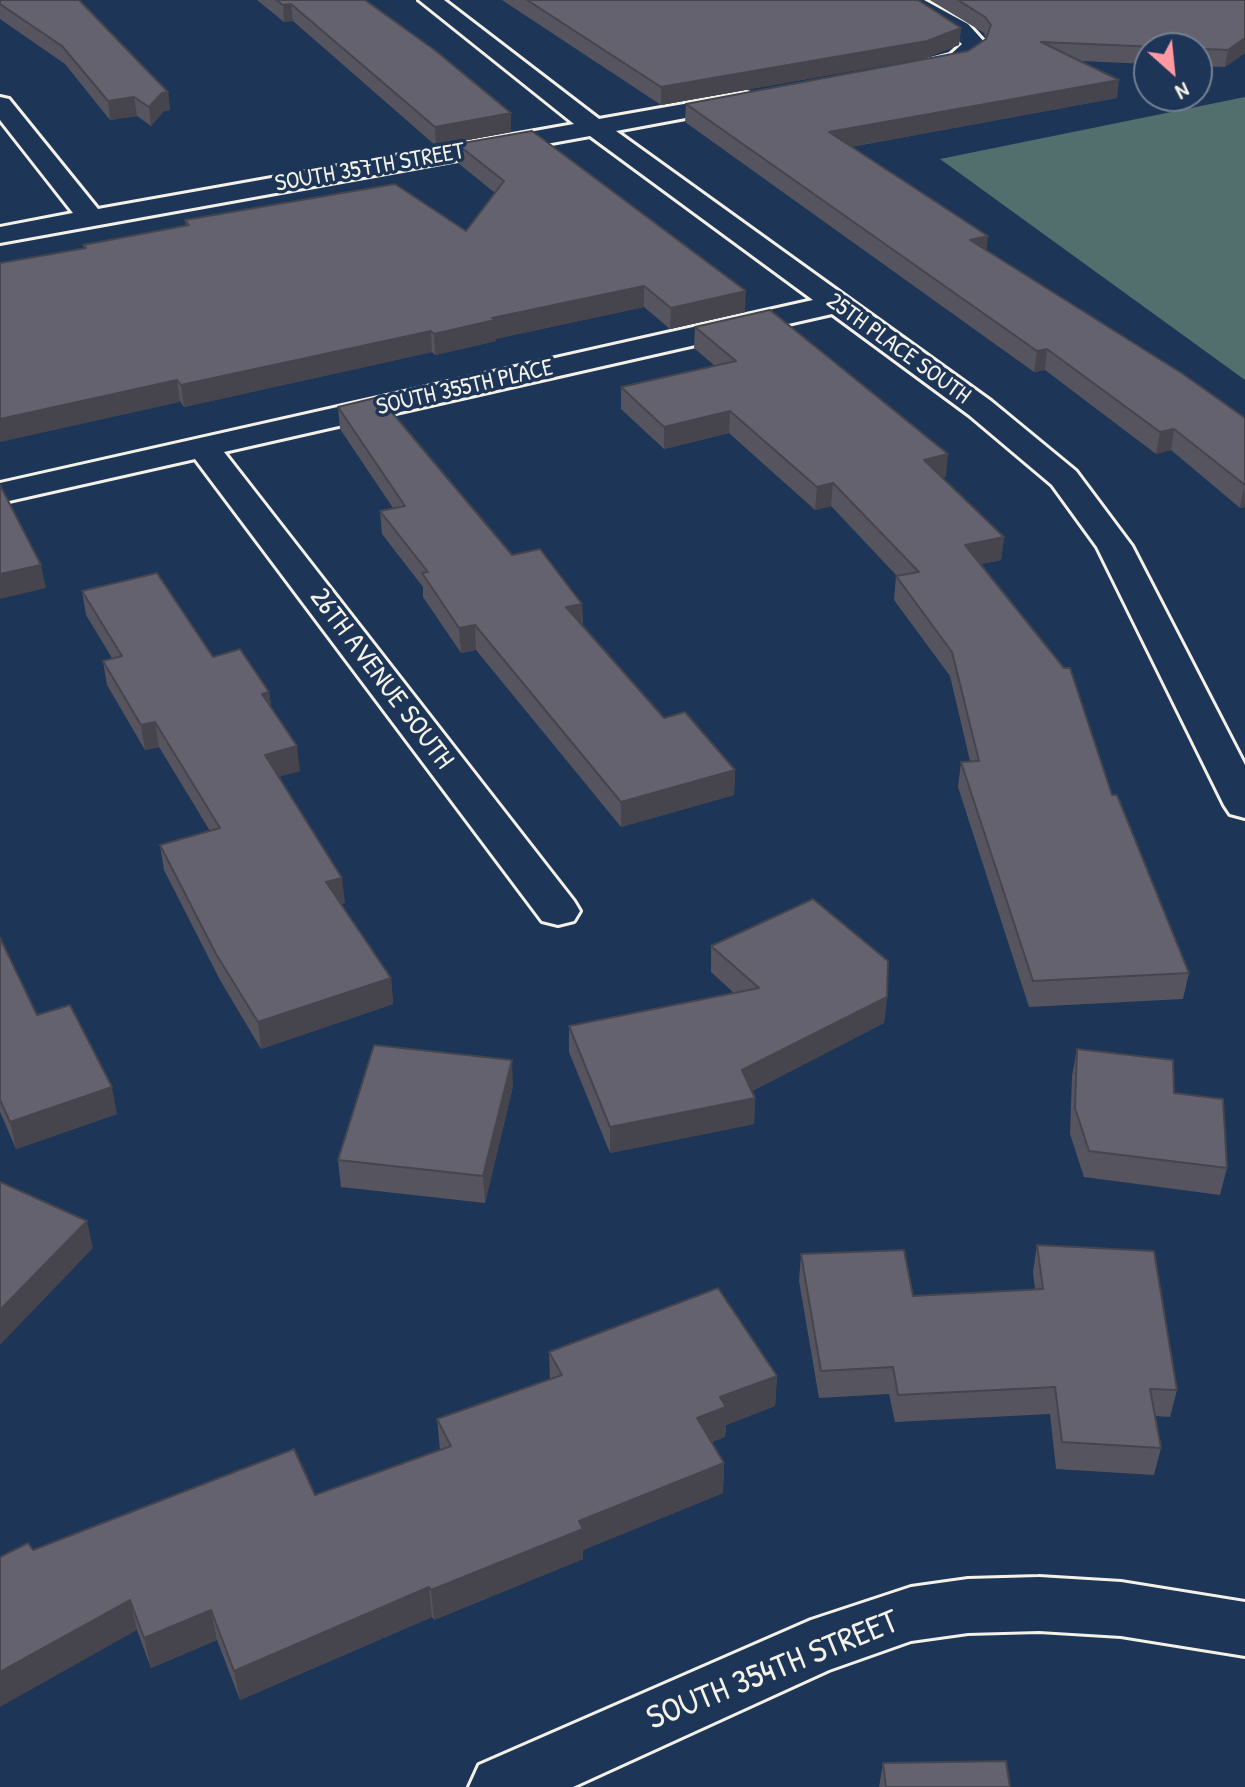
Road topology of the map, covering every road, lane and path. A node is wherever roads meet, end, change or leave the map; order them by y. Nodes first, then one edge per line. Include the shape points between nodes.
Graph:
1 (430, 0) edge
2 (908, 0) edge
3 (905, 72) edge
4 (767, 97) edge
5 (0, 104) edge
6 (594, 127) junction
7 (91, 218) junction
8 (0, 235) edge
9 (836, 304) junction
10 (203, 447) junction
11 (0, 493) edge
12 (1245, 805) edge
13 (558, 911) dead end
14 (1245, 1629) edge
15 (502, 1787) edge

1 - 6 street, 25TH PLACE SOUTH
2 - 3 street via 974,41 973,50 958,60
4 - 6 street, SOUTH 357TH STREET
5 - 7 street
6 - 7 street, SOUTH 357TH STREET
6 - 9 street, 25TH PLACE SOUTH
7 - 8 street, SOUTH 357TH STREET
9 - 10 street, SOUTH 355TH PLACE
9 - 12 street, 25TH PLACE SOUTH via 980,408 1064,478 1114,546
10 - 11 street, SOUTH 355TH PLACE
10 - 13 street, 26TH AVENUE SOUTH
14 - 15 street, SOUTH 354TH STREET via 1121,1609 1039,1604 911,1614 811,1648

